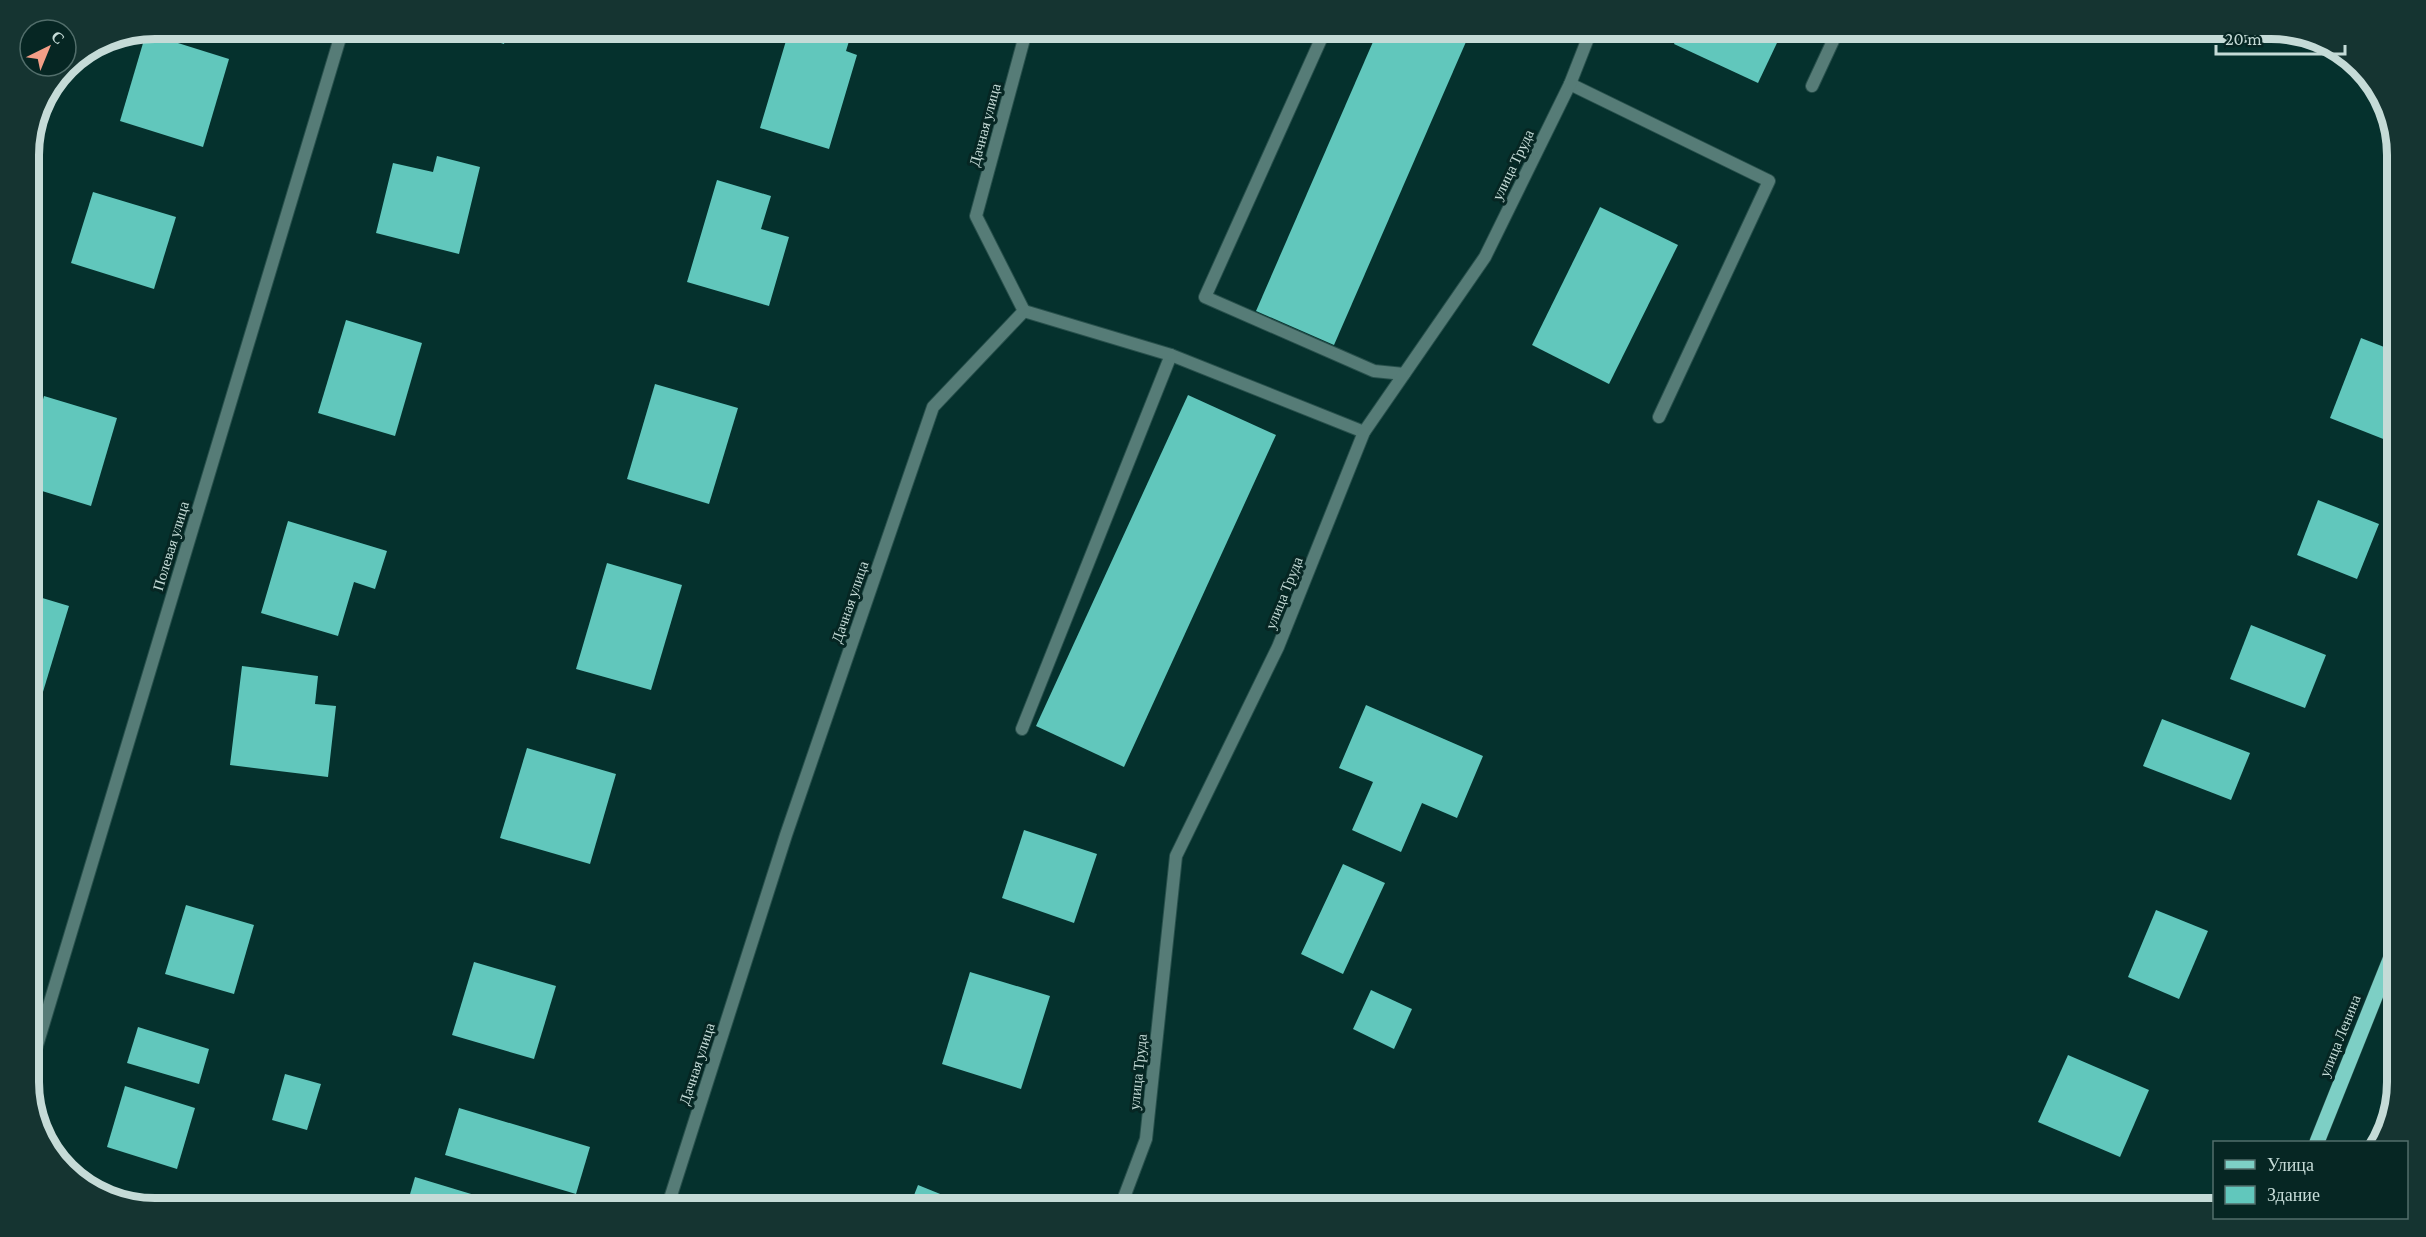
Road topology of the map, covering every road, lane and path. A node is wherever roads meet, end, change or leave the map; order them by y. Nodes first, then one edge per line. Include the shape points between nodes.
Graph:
1 (340, 39) edge
2 (1024, 39) dead end
3 (1321, 39) edge
4 (1588, 39) edge
5 (1834, 39) edge
6 (1570, 84) junction
7 (1812, 86) dead end
8 (1024, 311) junction
9 (1171, 355) junction
10 (1404, 374) junction
11 (1659, 417) dead end
12 (1364, 432) junction
13 (1022, 729) dead end
14 (2387, 967) edge
15 (39, 1039) edge
16 (2318, 1141) edge
17 (670, 1198) edge
18 (1124, 1198) edge

1 - 15 street, Полевая улица
2 - 8 street, Дачная улица via 976,216
3 - 10 street via 1205,297 1374,371
4 - 6 street, улица Труда
5 - 7 street
6 - 10 street, улица Труда via 1485,257
6 - 11 street via 1769,181
8 - 9 street
8 - 17 street, Дачная улица via 933,407 786,835
9 - 12 street
9 - 13 street
10 - 12 street, улица Труда
12 - 18 street, улица Труда via 1278,647 1176,856 1146,1139
14 - 16 main road, улица Ленина

